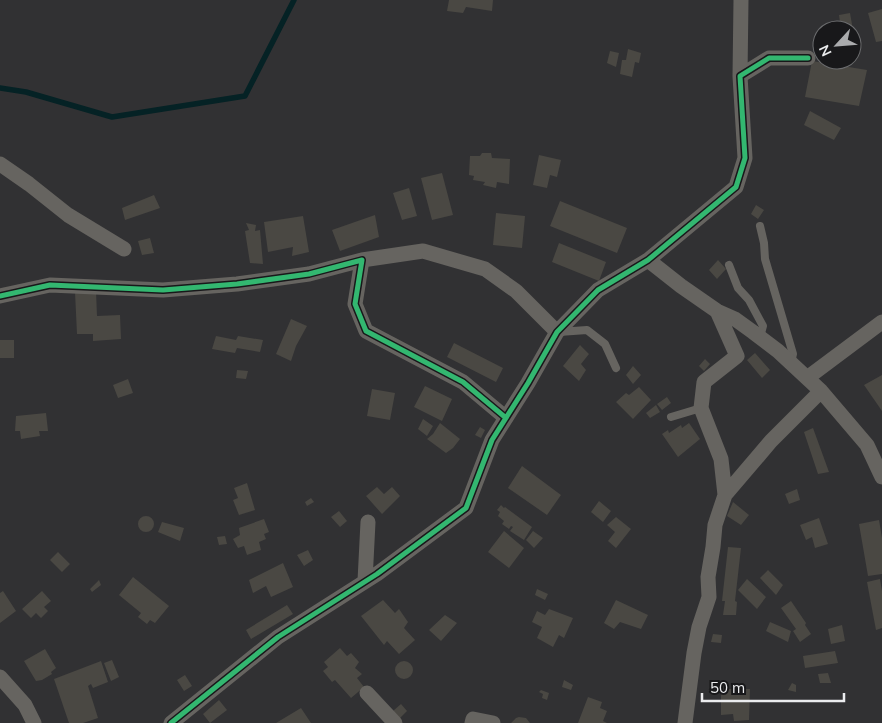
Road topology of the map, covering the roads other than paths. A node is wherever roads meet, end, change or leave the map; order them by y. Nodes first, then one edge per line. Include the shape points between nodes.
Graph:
1 (741, 0) edge
2 (808, 58) dead end
3 (740, 76) junction
4 (0, 164) edge
5 (760, 226) dead end
6 (124, 249) dead end
7 (362, 260) junction
8 (648, 260) junction
9 (730, 265) dead end
10 (0, 296) edge
11 (717, 311) junction
12 (882, 322) edge
13 (557, 332) junction
14 (760, 337) junction
15 (791, 363) junction
16 (616, 368) dead end
17 (807, 378) junction
18 (821, 391) junction
19 (701, 408) junction
20 (671, 416) dead end
21 (506, 418) junction
22 (882, 477) edge
23 (725, 495) junction
24 (368, 522) dead end
25 (365, 581) junction
26 (0, 677) edge
27 (367, 693) dead end
28 (34, 723) edge
29 (171, 723) edge
30 (394, 723) edge
31 (472, 723) edge
32 (494, 723) edge
33 (685, 723) edge

1 - 3 street
2 - 3 street via 769,58
3 - 8 street via 745,158 736,187
4 - 6 street via 68,215
5 - 15 lane via 765,259 793,354
7 - 10 street via 310,274 237,284 163,290 50,285
7 - 13 street via 423,251 485,269 516,291
7 - 21 street via 354,304 366,331 464,382
8 - 11 street
8 - 13 street via 598,290
9 - 14 lane via 738,288 749,300 763,326
11 - 14 street
11 - 19 street via 741,359 704,382
12 - 17 street
13 - 16 lane via 587,330 605,344
13 - 21 street
14 - 15 street
15 - 17 street
17 - 18 street
18 - 22 street via 868,445
18 - 23 street via 771,441
19 - 20 lane
19 - 23 street via 721,459
21 - 25 street via 492,440 466,508
23 - 33 street via 715,525 708,577 709,597 694,653
24 - 25 street
25 - 29 street via 278,637
26 - 28 street via 25,705
27 - 30 street
31 - 32 street via 473,719

